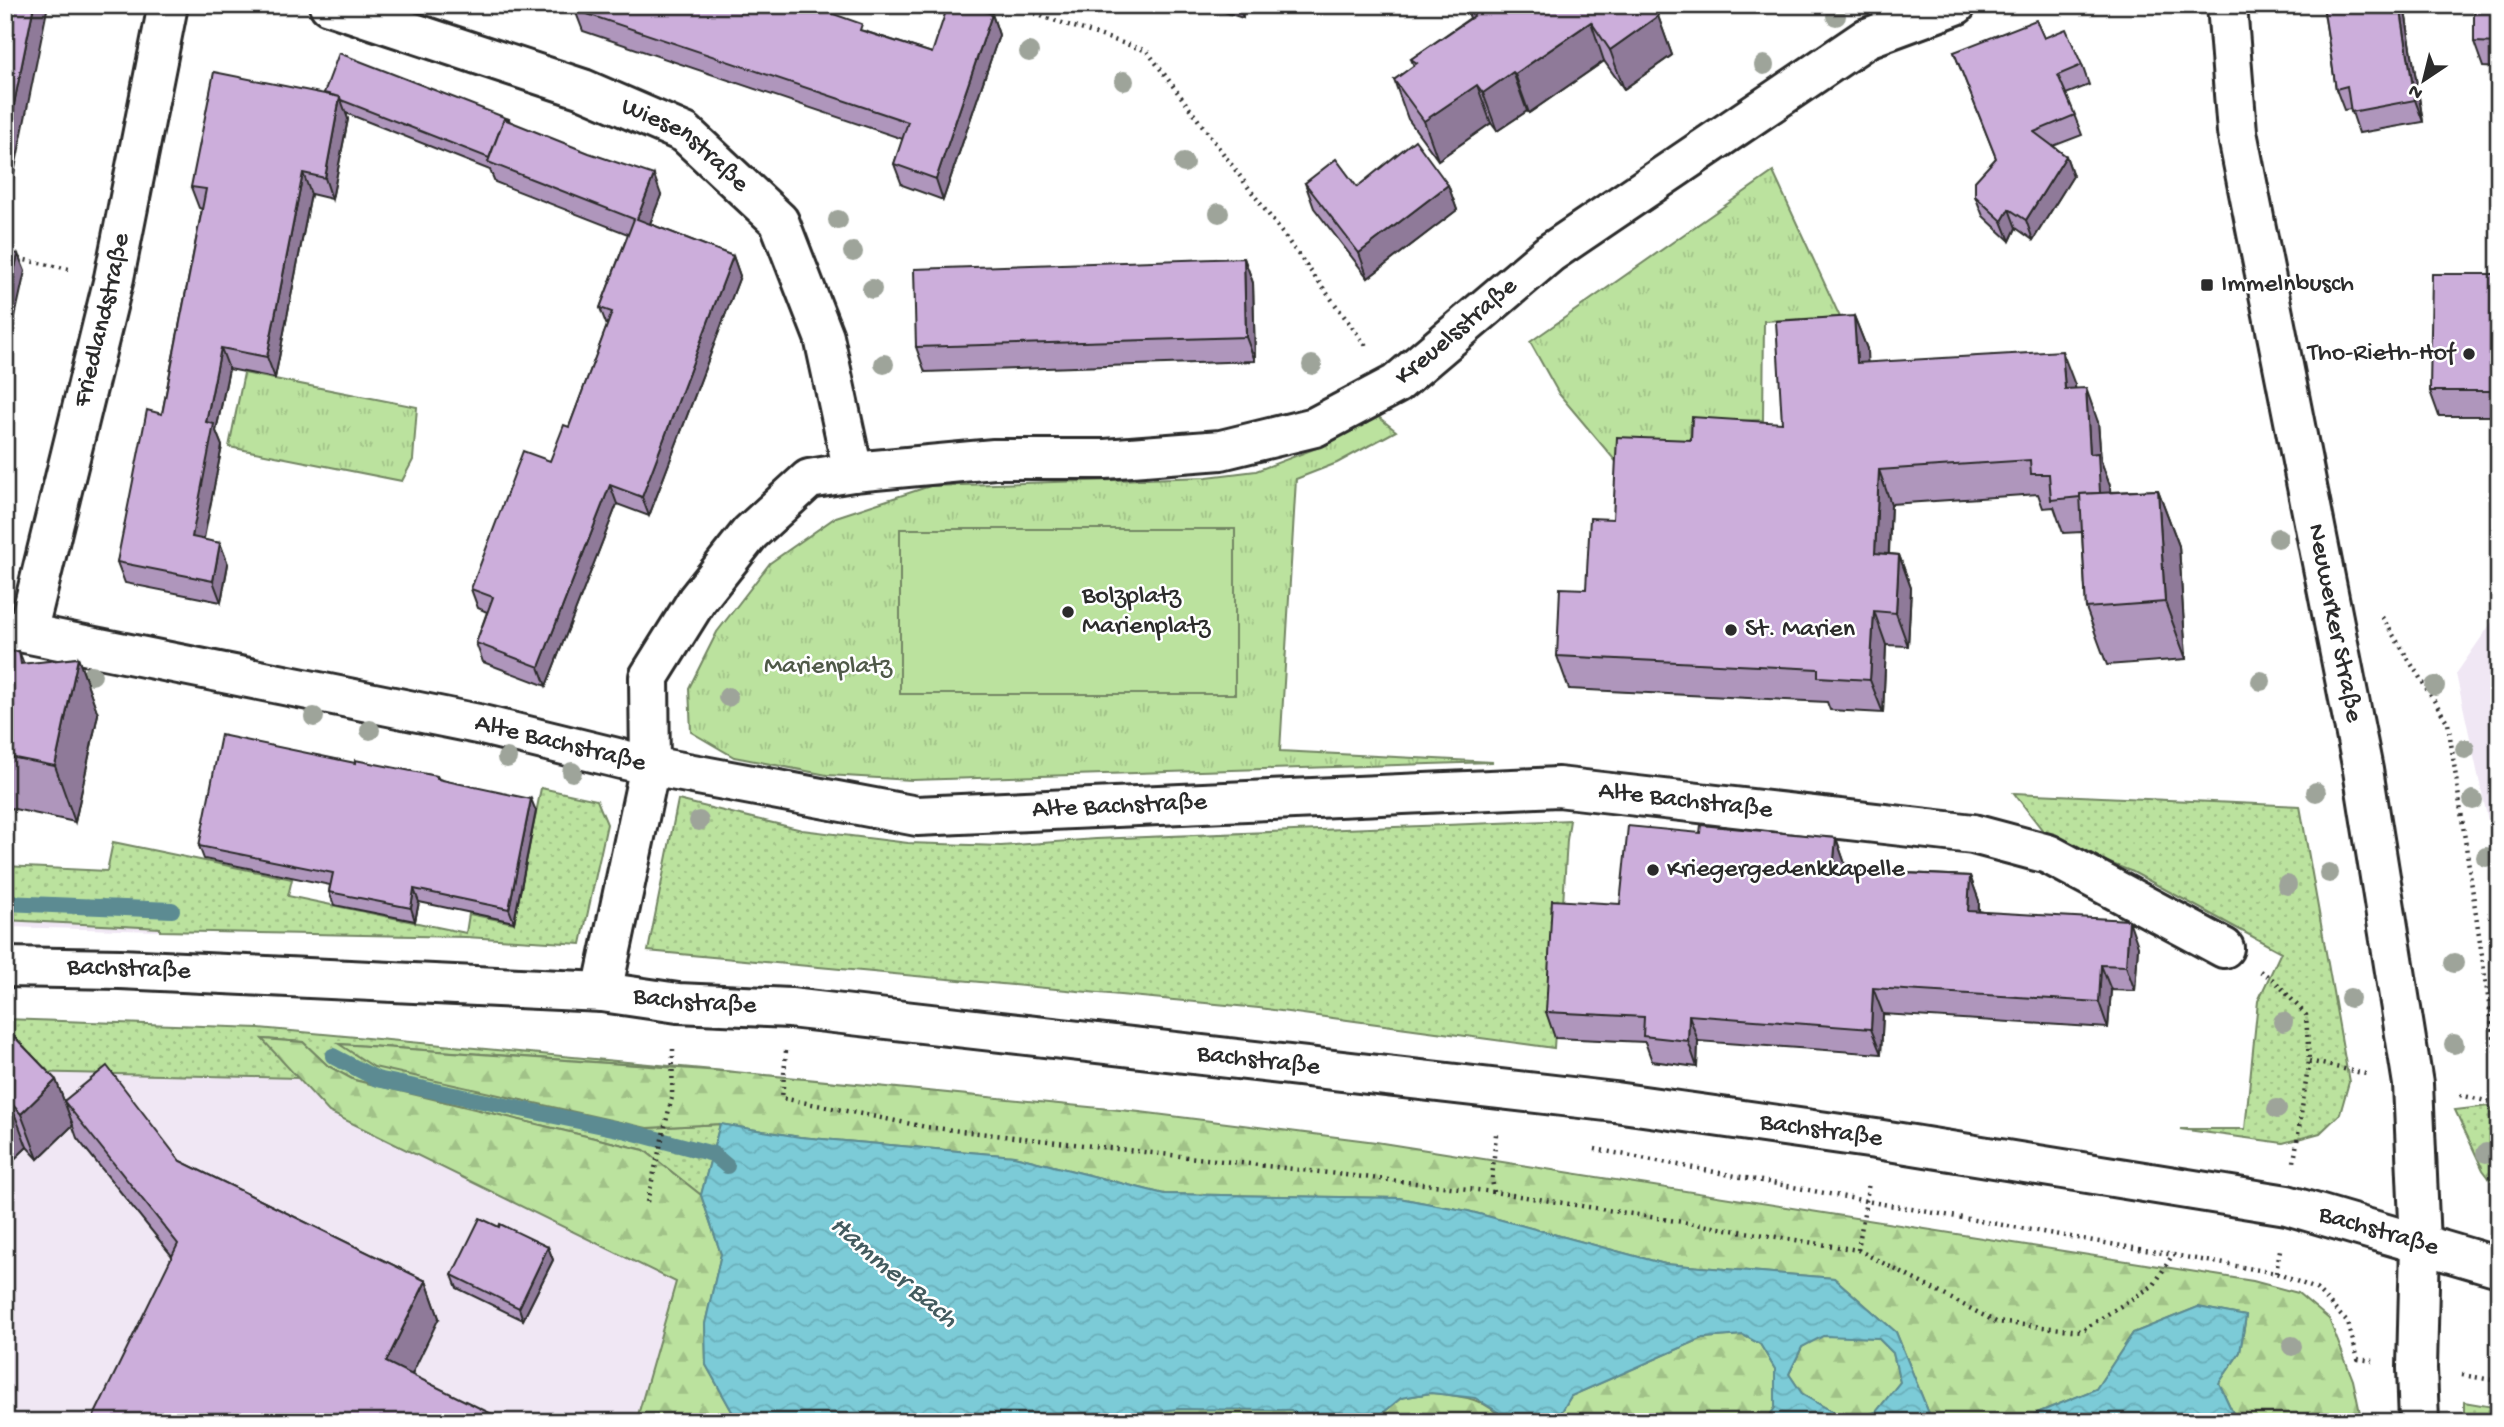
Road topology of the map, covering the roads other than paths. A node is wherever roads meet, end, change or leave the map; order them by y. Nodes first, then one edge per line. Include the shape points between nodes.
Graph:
1 (168, 5) edge
2 (329, 5) edge
3 (1956, 5) edge
4 (2227, 5) edge
5 (853, 472) junction
6 (16, 631) edge
7 (650, 766) junction
8 (2224, 948) road end
9 (5, 967) edge
10 (602, 992) junction
11 (2420, 1244) junction
12 (2499, 1267) edge
13 (2419, 1422) edge

1 - 6 street, Friedlandstraße via 114,278
2 - 5 street, Wiesenstraße via 583,89 685,133 779,221 824,337
3 - 5 street, Kreuelsstraße via 1867,37 1550,253 1396,384 1315,427 1222,450 1105,459 993,459
4 - 11 street, Neuwerker Straße via 2237,132 2363,770 2413,1084
5 - 7 street via 810,480 750,533 697,600 649,677
6 - 7 street, Alte Bachstraße via 478,724
7 - 8 street, Alte Bachstraße via 917,816 1559,787 1973,834 2048,854
7 - 10 street
9 - 10 street, Bachstraße
10 - 11 street, Bachstraße via 678,1003 790,1008 1615,1102 2287,1205
11 - 12 street, Bachstraße
11 - 13 street, Neuwerker Straße

